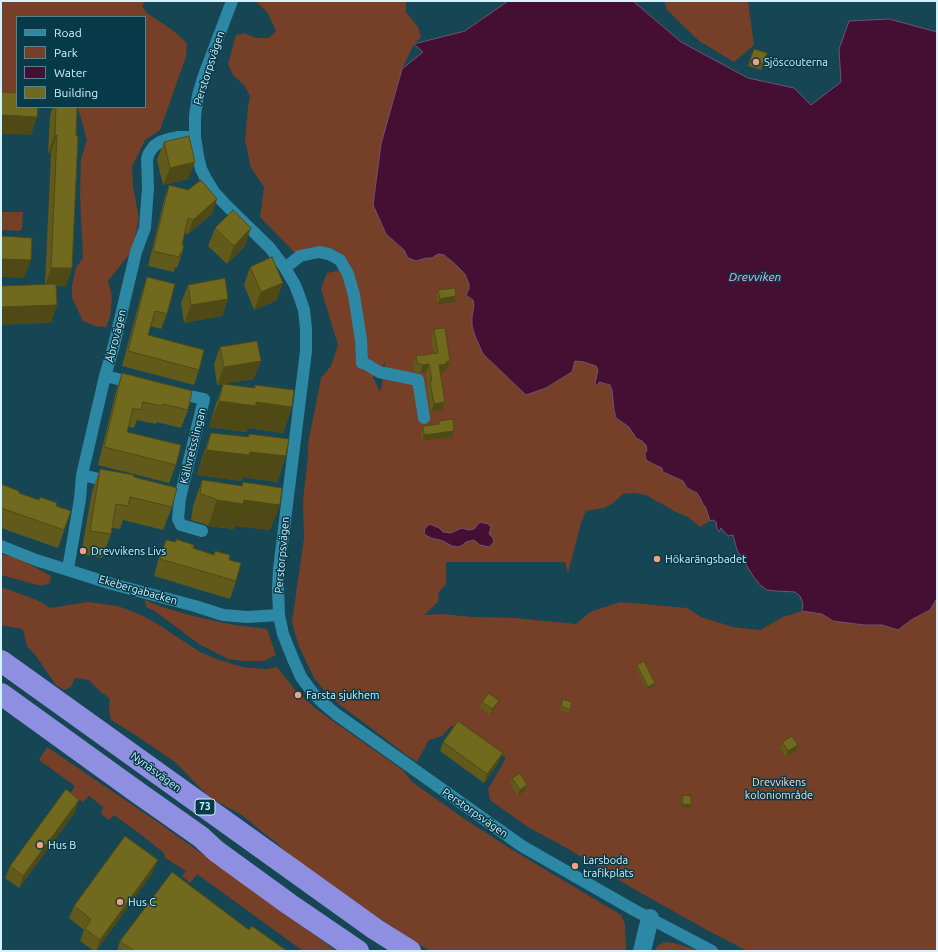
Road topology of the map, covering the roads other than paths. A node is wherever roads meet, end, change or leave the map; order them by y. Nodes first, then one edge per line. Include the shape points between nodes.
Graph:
1 (232, 1) edge
2 (195, 137) junction
3 (285, 268) junction
4 (105, 376) junction
5 (145, 385) edge
6 (167, 390) edge
7 (424, 418) dead end
8 (82, 475) junction
9 (127, 485) edge
10 (202, 531) dead end
11 (1, 546) edge
12 (68, 569) junction
13 (279, 615) junction
14 (1, 661) edge
15 (1, 694) edge
16 (289, 904) junction
17 (653, 920) junction
18 (349, 951) edge
19 (358, 951) edge
20 (410, 951) edge
21 (642, 951) edge
22 (649, 951) edge
23 (712, 951) edge

1 - 2 street, Perstorpsvägen via 198,95
2 - 3 street, Perstorpsvägen via 201,169 214,192 270,248
2 - 4 street, Åbrovägen via 179,137 160,142 149,153 145,228 136,252
3 - 7 street via 300,256 319,252 340,260 348,274 354,295 362,363 379,372 418,380
3 - 13 street, Perstorpsvägen via 295,285 304,310 306,351 279,569
4 - 5 street
4 - 8 street, Åbrovägen
6 - 10 street, Källvretsslingan via 204,399 176,497 181,525
8 - 9 street
8 - 12 street, Åbrovägen
11 - 12 street, Ekebergabacken
12 - 13 street, Ekebergabacken via 223,615
13 - 17 street, Perstorpsvägen via 283,634 301,677 323,704 522,846
14 - 20 highway, Nynäsvägen / 73 via 375,929
15 - 16 highway, 73 via 201,837 216,852
16 - 18 highway via 315,927
16 - 19 highway, 73
17 - 21 main road
17 - 22 main road
17 - 23 street, Perstorpsvägen

